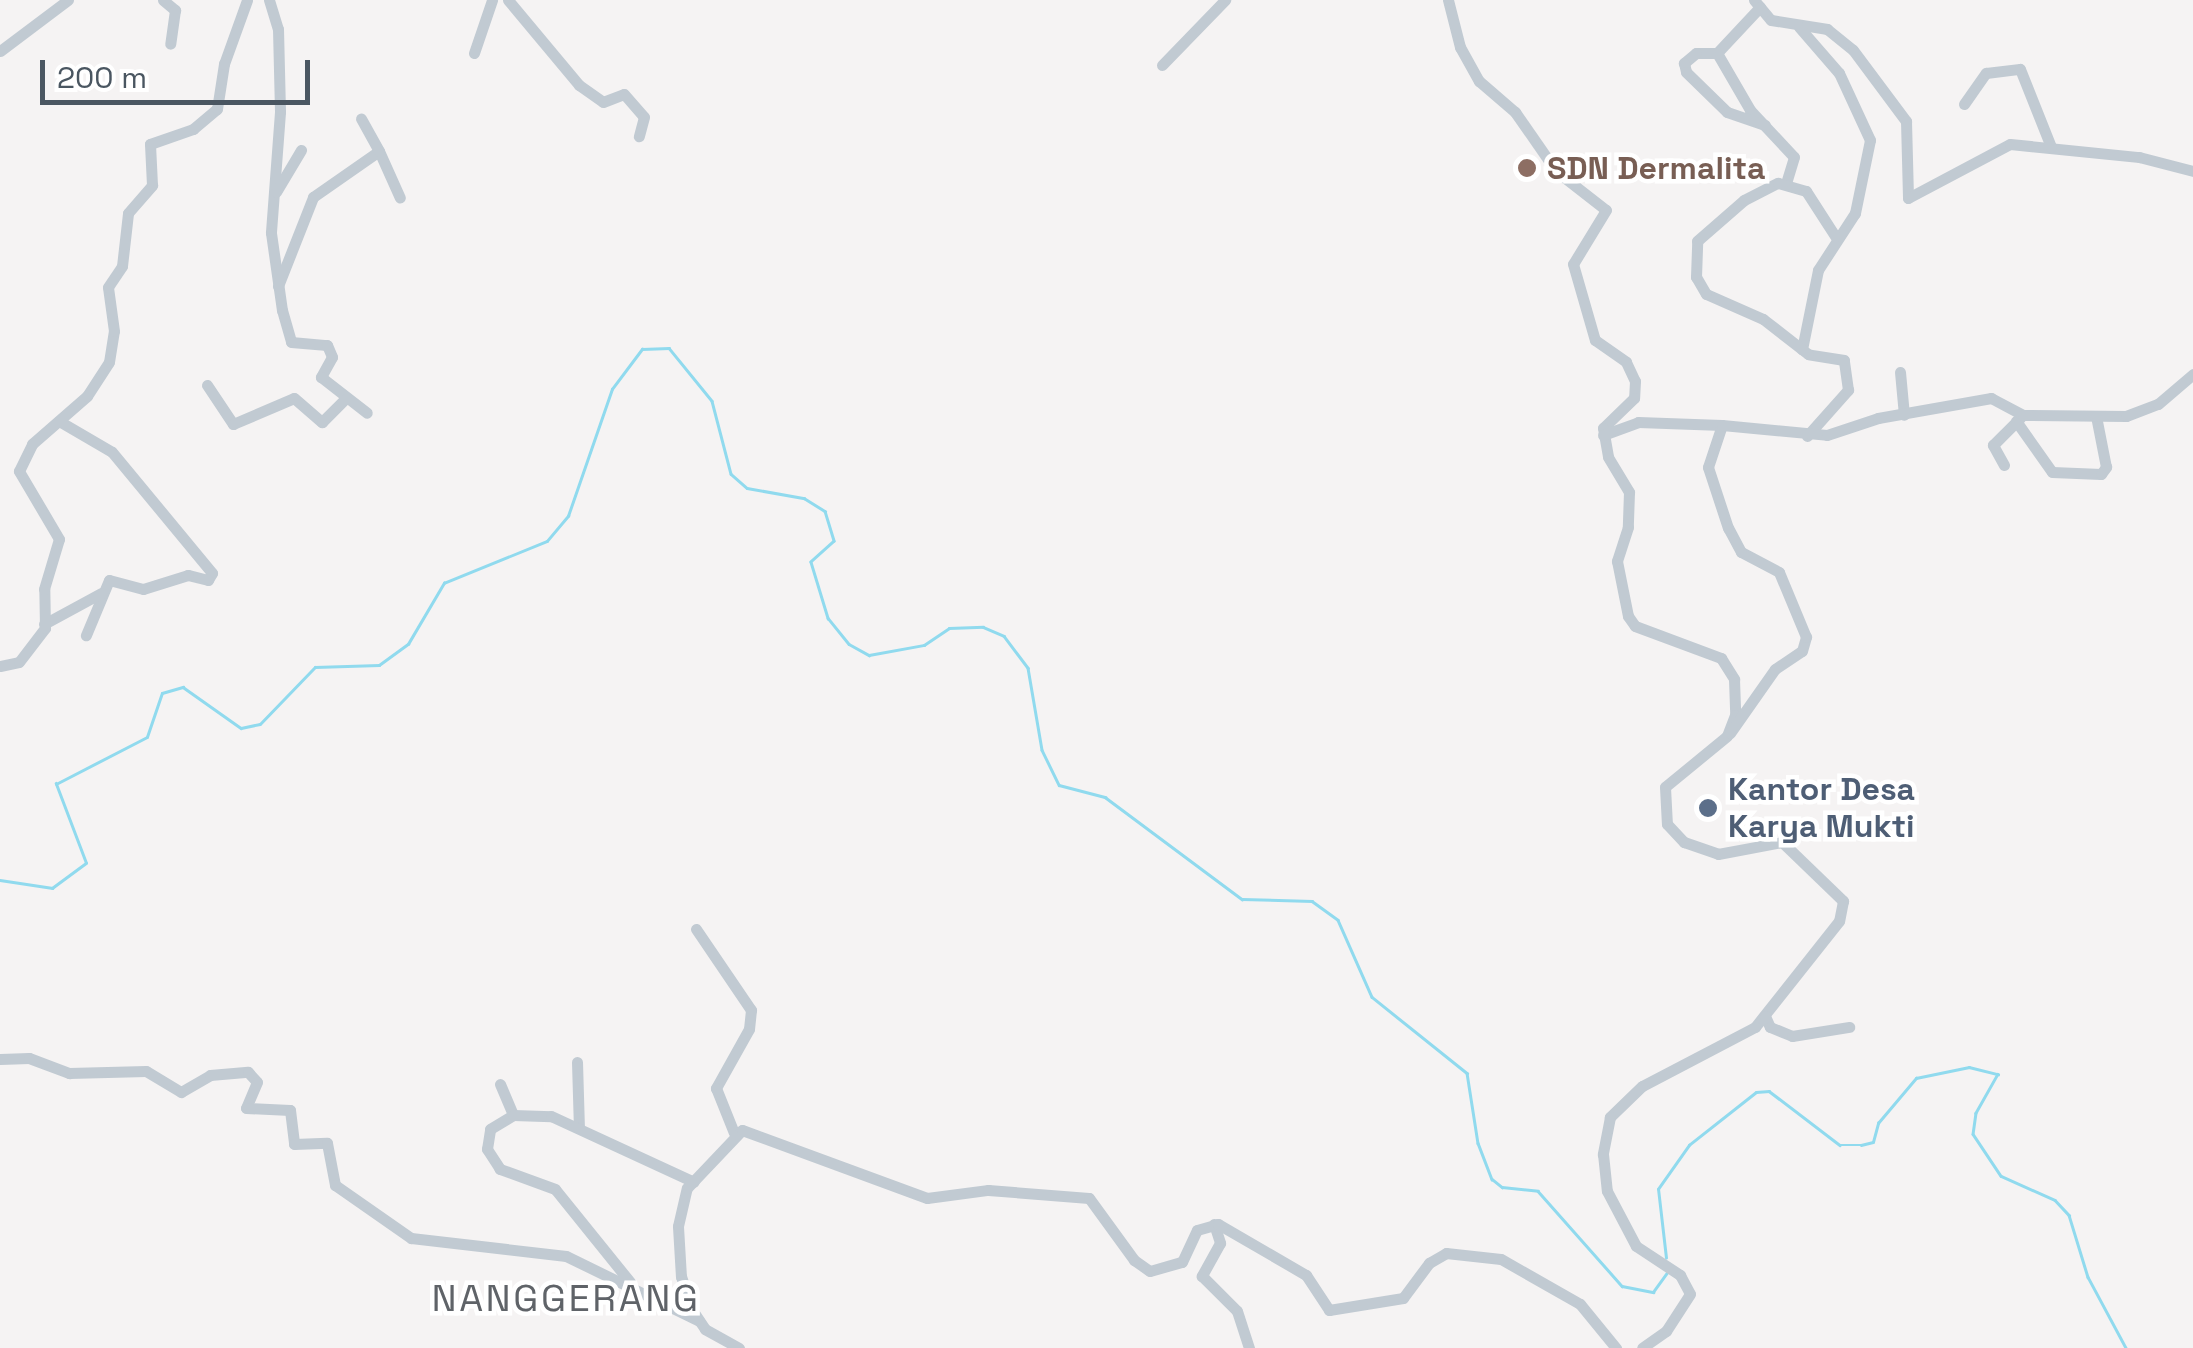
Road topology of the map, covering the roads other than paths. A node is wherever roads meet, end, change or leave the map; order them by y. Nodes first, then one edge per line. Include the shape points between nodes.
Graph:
1 (68, 0) edge
2 (163, 0) edge
3 (247, 0) edge
4 (270, 0) edge
5 (492, 0) edge
6 (508, 0) edge
7 (1226, 0) edge
8 (1448, 0) edge
9 (1757, 4) edge
10 (1798, 26) junction
11 (170, 44) dead end
12 (0, 51) edge
13 (474, 53) dead end
14 (1717, 53) junction
15 (1162, 64) dead end
16 (1964, 104) dead end
17 (361, 120) dead end
18 (1765, 125) junction
19 (639, 136) dead end
20 (2051, 147) junction
21 (302, 150) dead end
22 (378, 151) junction
23 (2193, 171) edge
24 (1786, 183) junction
25 (274, 195) junction
26 (400, 198) dead end
27 (1835, 236) junction
28 (278, 286) junction
29 (1802, 349) junction
30 (1900, 372) dead end
31 (2193, 374) edge
32 (208, 384) dead end
33 (346, 399) junction
34 (366, 412) dead end
35 (1904, 415) junction
36 (2096, 416) junction
37 (2020, 418) junction
38 (59, 421) junction
39 (1722, 424) junction
40 (1603, 435) junction
41 (1807, 436) junction
42 (2004, 465) dead end
43 (100, 594) junction
44 (44, 624) junction
45 (86, 634) dead end
46 (0, 666) edge
47 (1727, 736) junction
48 (696, 929) dead end
49 (1765, 1016) junction
50 (1848, 1027) dead end
51 (0, 1060) edge
52 (577, 1062) dead end
53 (500, 1084) dead end
54 (513, 1115) junction
55 (579, 1128) junction
56 (734, 1133) junction
57 (694, 1182) junction
58 (1214, 1224) junction
59 (632, 1286) junction
60 (700, 1321) junction
61 (740, 1348) edge
62 (1249, 1348) edge
63 (1616, 1348) edge
64 (1642, 1348) edge

1 - 12 street
2 - 11 street via 176,10
3 - 38 street via 224,64 217,108 193,129 150,144 152,184 131,207 122,266 108,288 112,356 87,396
4 - 25 street via 278,29 280,112
5 - 13 street
6 - 19 street via 579,85 603,102 624,94 644,117
7 - 15 street
8 - 40 street via 1478,82 1515,112 1556,171 1606,210 1573,261 1595,340 1626,362 1635,381 1634,398 1608,420
9 - 10 street via 1771,20
9 - 14 street
10 - 20 street via 1837,33 1906,122 1908,198 2003,145
10 - 27 street via 1839,73 1870,140 1855,213
14 - 18 street
14 - 18 street via 1696,53 1686,60 1686,72 1727,112
16 - 20 street via 1986,73 2020,68
17 - 22 street
18 - 24 street via 1794,157
20 - 23 street
21 - 25 street
22 - 26 street
22 - 28 street via 313,197
24 - 27 street via 1817,203
24 - 29 street via 1764,188 1698,236 1696,277 1709,297 1764,319
25 - 28 street
27 - 29 street via 1818,270
28 - 33 street via 292,342 327,345 332,356 320,377
29 - 41 street via 1842,358 1849,386
30 - 35 street
31 - 36 street via 2149,409
32 - 33 street via 233,424 294,398 320,422
33 - 34 street
35 - 37 street via 1991,398
35 - 41 street
36 - 37 street
36 - 37 street via 2102,474 2052,472
37 - 42 street via 1993,445
38 - 43 street via 112,452 212,573 208,580 188,575 144,589 114,578
38 - 44 street via 32,444 18,474 58,532 44,589
39 - 40 street via 1638,422
39 - 41 street
39 - 47 street via 1708,466 1728,528 1741,552 1778,572 1806,637 1802,651 1776,669
40 - 47 street via 1629,492 1628,527 1617,560 1628,616 1635,626 1681,638 1726,662 1736,695
43 - 44 street
43 - 45 street via 100,613
44 - 46 street via 19,662
47 - 49 street via 1666,786 1664,816 1672,832 1718,854 1782,842 1843,901 1838,920 1798,964
48 - 56 street via 751,1010 750,1029 716,1088
49 - 50 street via 1770,1027 1792,1036
49 - 64 street via 1728,1046 1642,1086 1610,1117 1603,1154 1607,1191 1636,1246 1689,1285 1689,1302
51 - 59 street via 29,1058 69,1073 146,1071 181,1092 210,1075 248,1072 257,1082 246,1108 290,1110 294,1144 326,1142 335,1185 416,1241 472,1240 566,1256
52 - 55 street
53 - 54 street
54 - 55 street via 551,1116
54 - 59 street via 490,1128 491,1158 508,1175 554,1189
55 - 57 street
56 - 57 street
56 - 58 street via 754,1133 927,1198 988,1190 1089,1198 1134,1260 1150,1271 1182,1262 1197,1230
57 - 60 street via 678,1211 678,1245 685,1293
58 - 62 street via 1220,1243 1202,1276 1237,1311
58 - 63 street via 1306,1275 1328,1310 1403,1298 1429,1263 1446,1253 1501,1259 1580,1304
59 - 60 street via 662,1308
60 - 61 street

